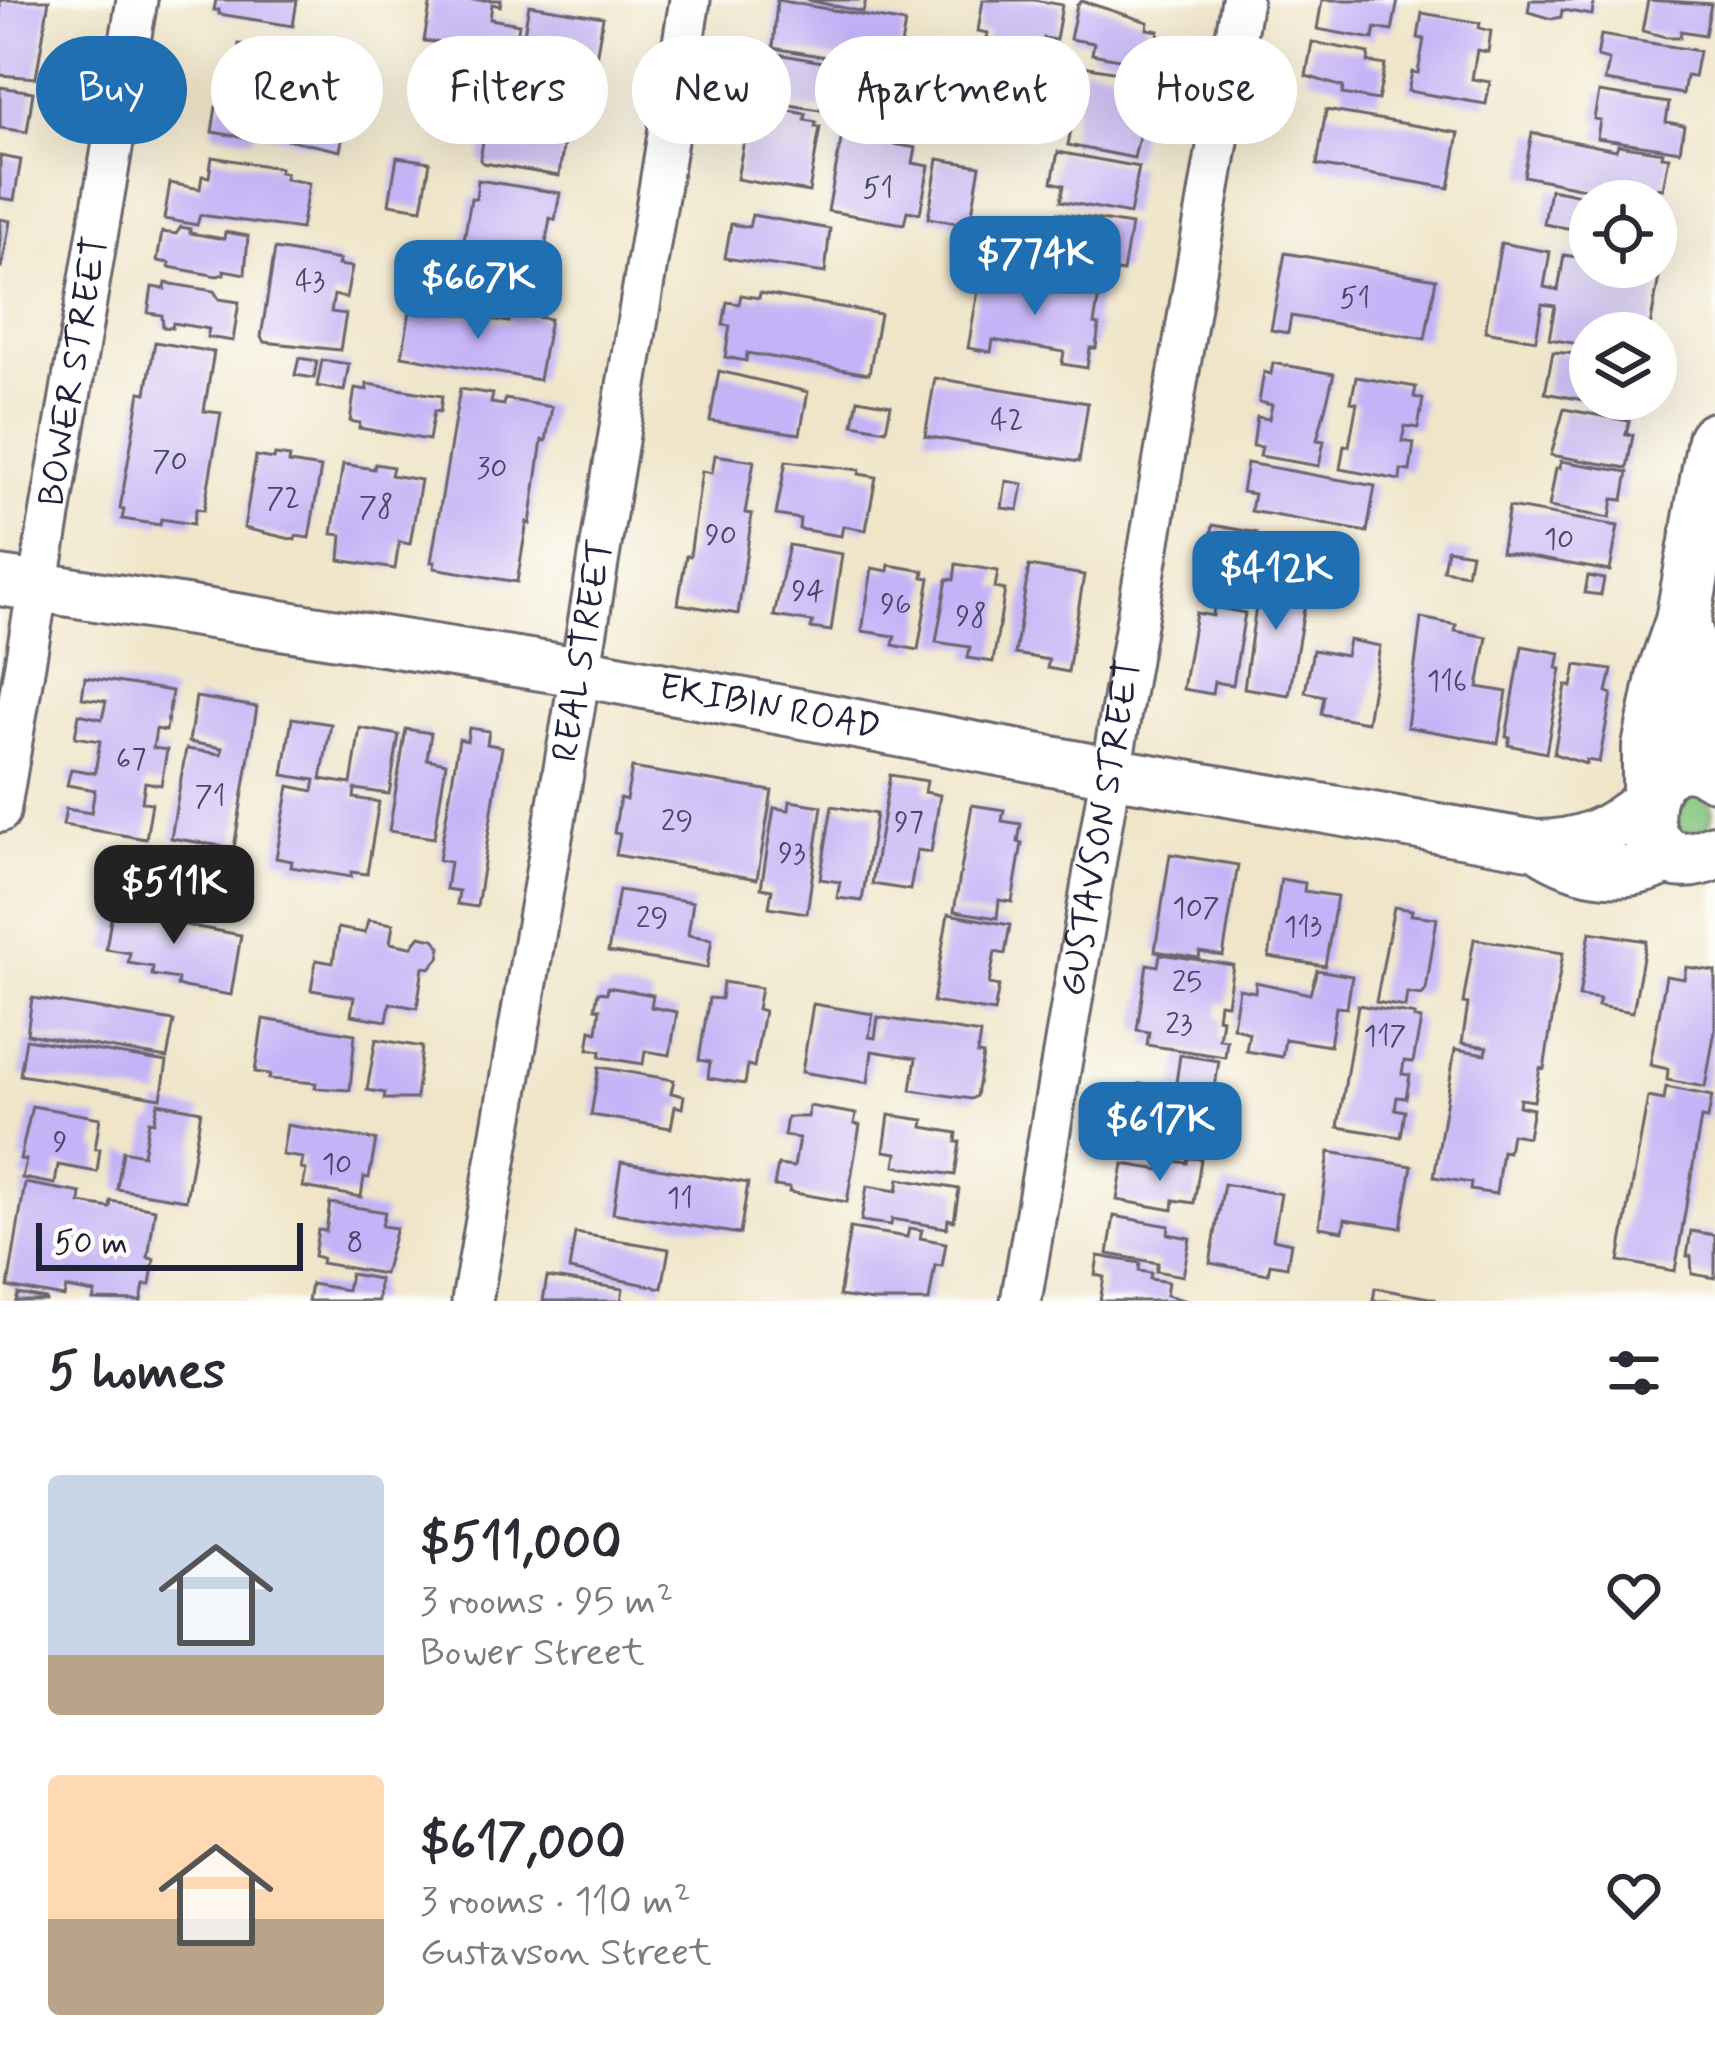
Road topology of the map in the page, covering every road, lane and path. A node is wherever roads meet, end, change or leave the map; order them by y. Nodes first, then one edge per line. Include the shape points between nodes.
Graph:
1 (137, 0) edge
2 (690, 0) edge
3 (1242, 0) edge
4 (1715, 440) edge
5 (18, 584) edge
6 (1683, 621) junction
7 (580, 672) junction
8 (1715, 762) edge
9 (1110, 772) junction
10 (1715, 773) edge
11 (1647, 795) junction
12 (0, 812) edge
13 (1536, 845) junction
14 (1702, 856) edge
15 (472, 1301) edge
16 (1022, 1301) edge

1 - 5 street, BOWER STREET
2 - 7 street, REAL STREET
3 - 9 street, GUSTAVSON STREET
4 - 6 main road
5 - 7 street, EKIBIN ROAD
5 - 12 street, BOWER STREET
6 - 8 main road
6 - 11 main road via 1665,674
7 - 9 street, EKIBIN ROAD
7 - 15 street, REAL STREET
9 - 13 street, EKIBIN ROAD
9 - 16 street, GUSTAVSON STREET
10 - 11 main road via 1675,767
11 - 13 street, EKIBIN ROAD via 1600,833
11 - 14 main road via 1648,834 1658,847
13 - 14 street, EKIBIN ROAD via 1563,862 1611,871

